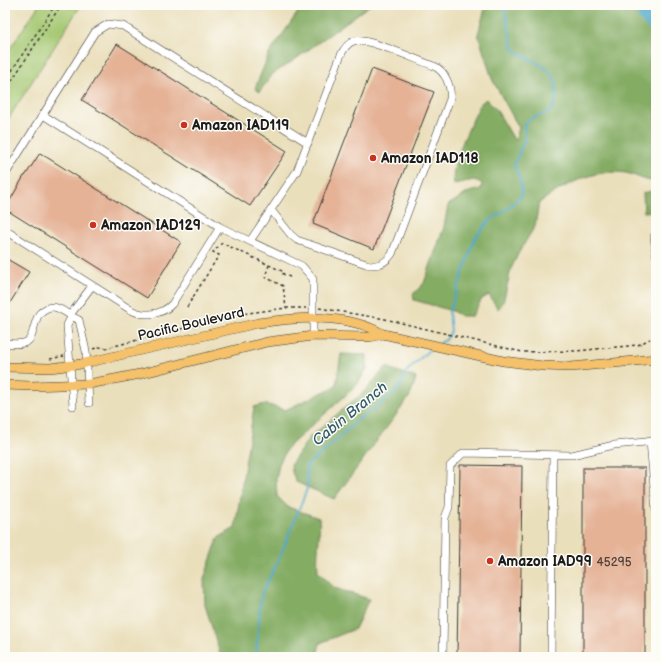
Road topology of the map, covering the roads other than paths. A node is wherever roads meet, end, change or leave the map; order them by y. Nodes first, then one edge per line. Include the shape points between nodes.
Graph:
1 (43, 115) junction
2 (308, 142) junction
3 (5, 174) edge
4 (271, 210) junction
5 (220, 227) junction
6 (5, 230) edge
7 (655, 235) edge
8 (250, 241) junction
9 (656, 254) edge
10 (92, 286) junction
11 (71, 316) junction
12 (314, 319) junction
13 (383, 334) junction
14 (313, 336) junction
15 (5, 342) edge
16 (656, 359) edge
17 (88, 363) junction
18 (71, 366) junction
19 (5, 367) edge
20 (5, 384) edge
21 (89, 384) junction
22 (72, 385) junction
23 (89, 403) dead end
24 (73, 406) dead end
25 (653, 441) edge
26 (553, 455) junction
27 (656, 510) edge
28 (443, 657) edge
29 (551, 657) edge

1 - 2 street via 95,32 101,26 115,24 123,26
1 - 3 street
1 - 5 street
2 - 4 street via 297,171
2 - 4 street via 342,51 355,41 368,41 434,66 446,78 450,99 392,254 385,263 366,264 297,240
4 - 8 street
5 - 8 street
5 - 10 street via 168,308 142,315
6 - 10 street
7 - 9 street
8 - 12 street via 302,266 313,279
10 - 11 street
11 - 15 street via 57,307 44,310 37,316 34,334 28,341 20,344
11 - 17 street via 79,320
11 - 18 street via 68,325
12 - 13 main road, Pacific Boulevard via 371,327
12 - 14 street
12 - 17 main road, Pacific Boulevard via 258,323
13 - 14 main road, Pacific Boulevard via 370,337
13 - 16 main road, Pacific Boulevard via 503,360 560,367
14 - 21 main road, Pacific Boulevard via 268,342
17 - 18 main road, Pacific Boulevard
17 - 21 street
18 - 19 main road, Pacific Boulevard via 28,369
18 - 22 street
20 - 22 main road, Pacific Boulevard
21 - 22 main road, Pacific Boulevard
21 - 23 street
22 - 24 street
25 - 26 street via 572,455
25 - 27 street
26 - 28 street via 463,453 450,466 449,507 445,518
26 - 29 street

